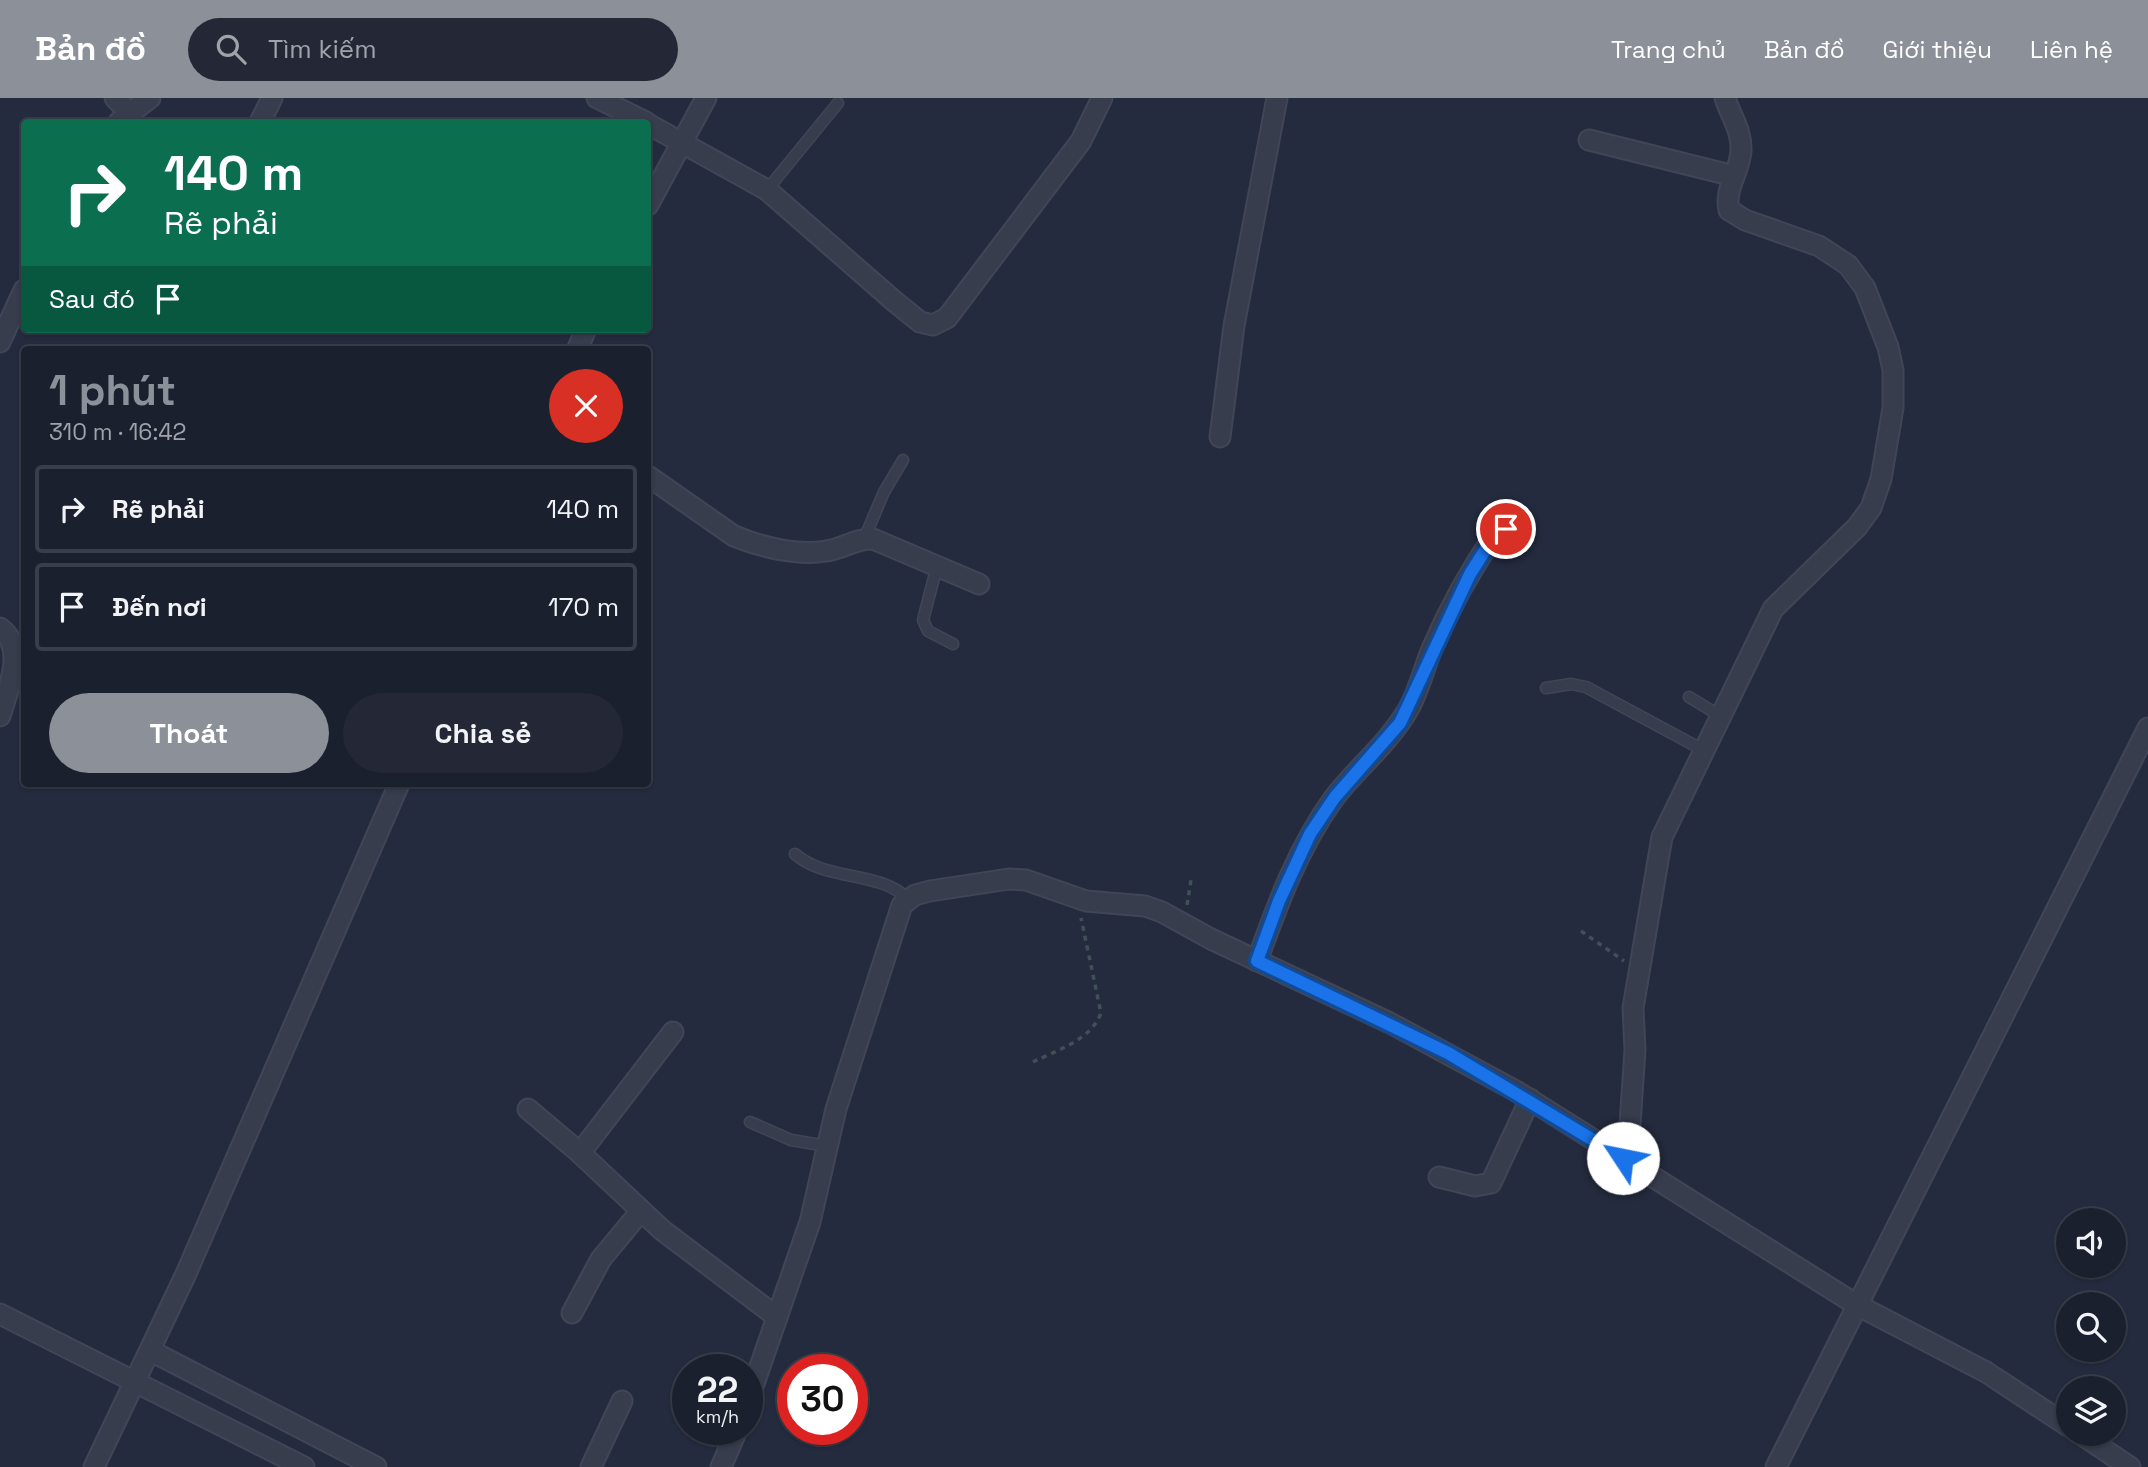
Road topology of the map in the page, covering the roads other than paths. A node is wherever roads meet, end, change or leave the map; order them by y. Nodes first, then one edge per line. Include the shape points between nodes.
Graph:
1 (115, 98) edge
2 (150, 98) edge
3 (272, 98) edge
4 (597, 98) edge
5 (706, 98) edge
6 (1102, 98) edge
7 (1277, 98) edge
8 (1722, 98) edge
9 (838, 103) dead end
10 (125, 118) edge
11 (262, 119) edge
12 (639, 119) edge
13 (651, 125) edge
14 (1589, 140) dead end
15 (682, 143) junction
16 (1734, 176) junction
17 (768, 190) junction
18 (651, 200) edge
19 (21, 296) edge
20 (0, 342) edge
21 (1220, 437) dead end
22 (903, 460) dead end
23 (651, 478) edge
24 (1524, 527) dead end
25 (864, 539) junction
26 (937, 566) junction
27 (978, 584) dead end
28 (0, 628) edge
29 (953, 644) dead end
30 (1546, 688) dead end
31 (1689, 697) dead end
32 (0, 716) edge
33 (1723, 717) junction
34 (2148, 728) edge
35 (1705, 751) junction
36 (398, 787) edge
37 (795, 854) dead end
38 (908, 899) junction
39 (1257, 961) junction
40 (673, 1032) dead end
41 (1530, 1099) junction
42 (528, 1109) dead end
43 (750, 1122) dead end
44 (827, 1146) junction
45 (580, 1153) junction
46 (1623, 1158) junction
47 (1439, 1177) dead end
48 (640, 1212) junction
49 (1857, 1304) junction
50 (572, 1313) dead end
51 (0, 1314) edge
52 (777, 1317) junction
53 (763, 1358) edge
54 (143, 1367) junction
55 (622, 1401) dead end
56 (2056, 1418) edge
57 (731, 1445) edge
58 (2098, 1446) edge
59 (94, 1467) edge
60 (304, 1467) edge
61 (376, 1467) edge
62 (591, 1467) edge
63 (721, 1467) edge
64 (1776, 1467) edge
65 (2130, 1467) edge

1 - 10 street
2 - 10 street
3 - 11 street
4 - 12 street
5 - 15 street
6 - 17 street via 1081,141 942,323 927,324 902,308
7 - 21 street via 1234,326
8 - 16 street via 1741,133
9 - 17 lane
13 - 15 street
14 - 16 street
15 - 17 street
15 - 18 street
16 - 33 street via 1727,203 1734,214 1819,246 1848,265 1865,288 1894,370 1893,408 1881,479 1871,508 1773,609
19 - 20 street
22 - 25 lane
23 - 25 street via 747,542 768,548 825,551
24 - 39 street via 1506,529 1492,539 1446,620 1400,723 1335,797 1310,834
25 - 26 street via 885,542
26 - 27 street
26 - 29 lane via 923,620 928,631
28 - 32 street via 12,640 14,659
30 - 35 lane via 1586,687
31 - 33 lane
33 - 35 street
34 - 49 street
35 - 46 street via 1662,837 1633,1008 1635,1050
36 - 54 street
37 - 38 lane via 814,867 891,888
38 - 39 street via 930,891 1026,880 1079,899 1145,906
38 - 44 street via 895,924
39 - 41 street via 1390,1023
40 - 45 street
41 - 46 street
41 - 47 street via 1490,1183 1475,1186
42 - 45 street
43 - 44 lane via 791,1140
44 - 52 street via 810,1222
45 - 48 street
46 - 49 street
48 - 50 street via 601,1259
48 - 52 street
49 - 56 street via 1986,1372
49 - 64 street
51 - 54 street
52 - 53 street
54 - 59 street
54 - 60 street
54 - 61 street
55 - 62 street
57 - 63 street
58 - 65 street

